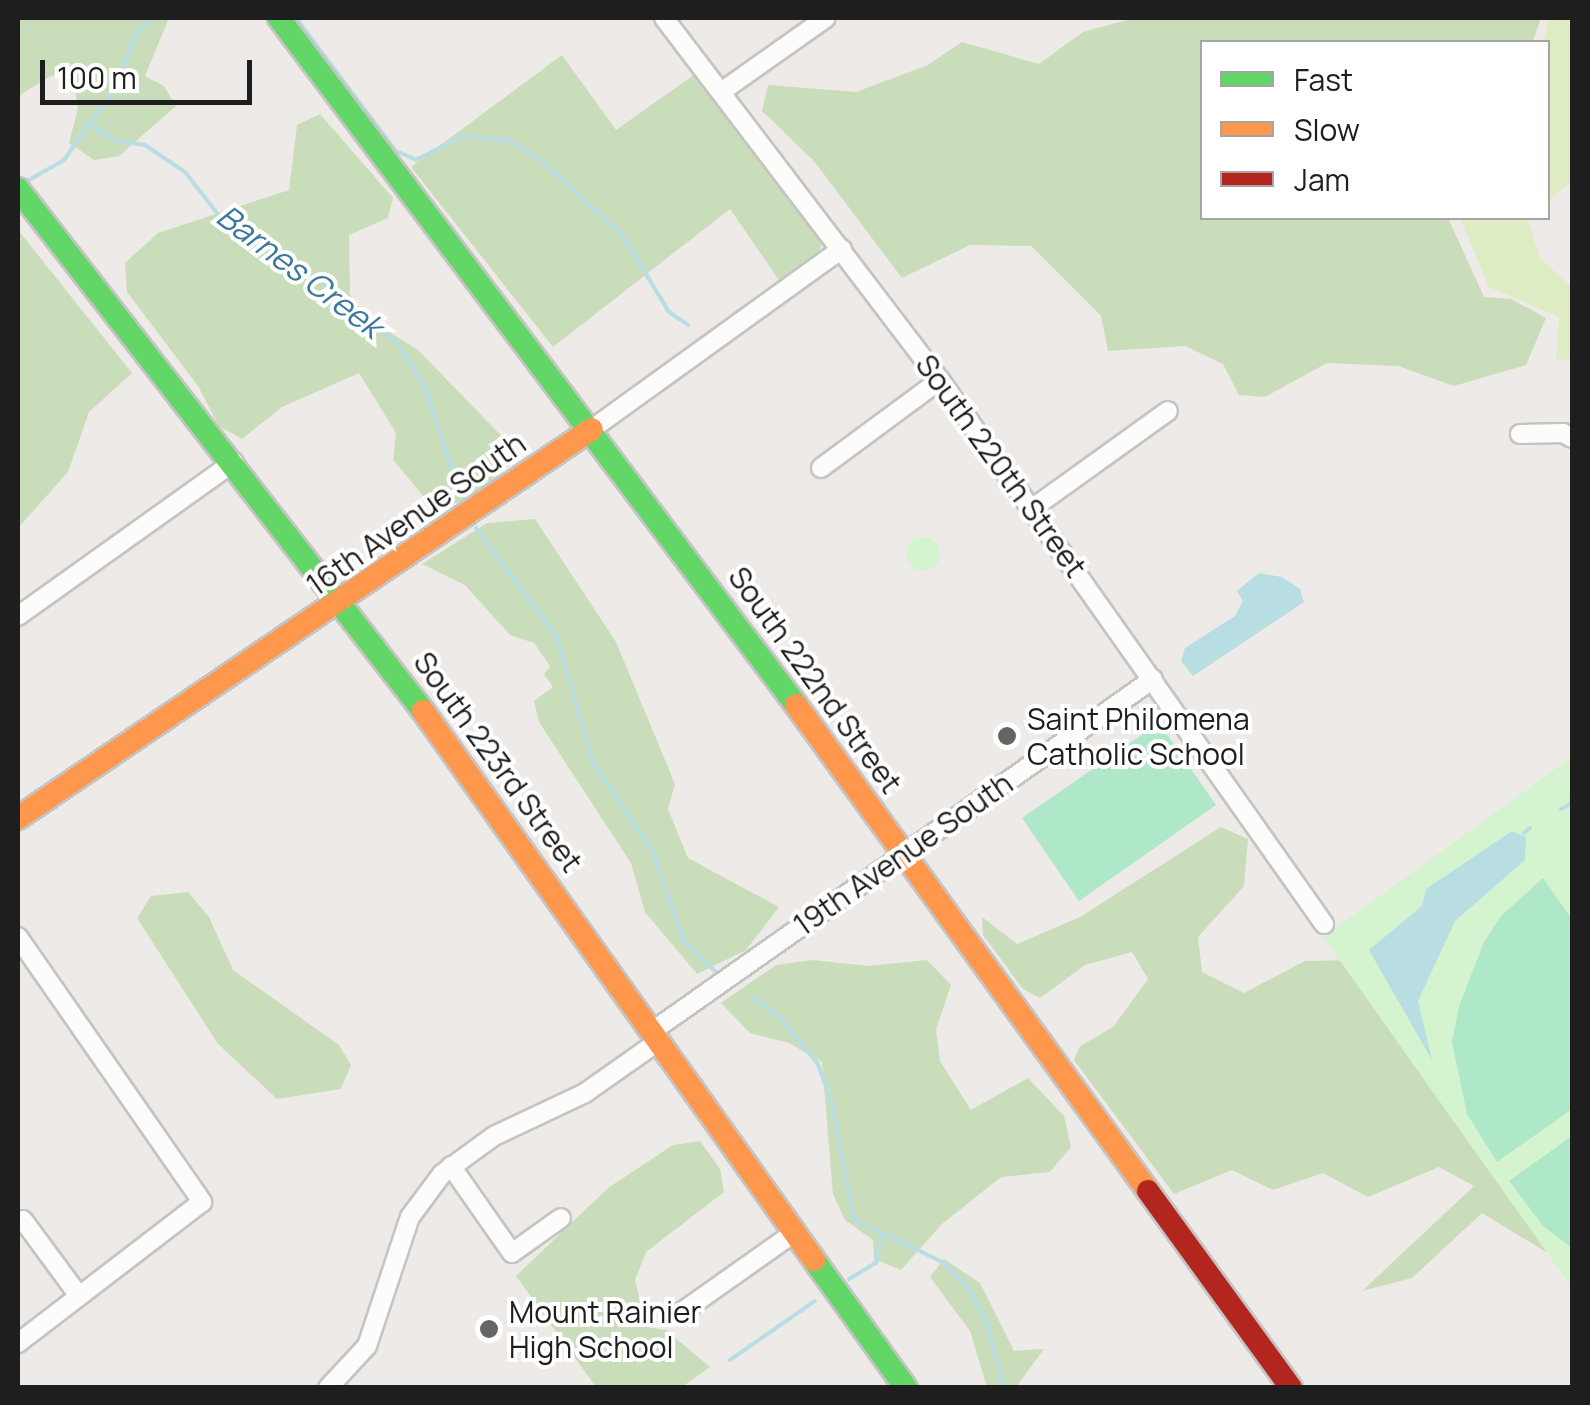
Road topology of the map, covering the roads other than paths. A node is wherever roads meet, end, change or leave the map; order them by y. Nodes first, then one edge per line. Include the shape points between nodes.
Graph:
1 (279, 18) edge
2 (664, 18) edge
3 (826, 18) edge
4 (721, 92) junction
5 (18, 189) edge
6 (842, 249) junction
7 (940, 380) junction
8 (1168, 411) dead end
9 (592, 429) junction
10 (1520, 434) dead end
11 (1572, 438) edge
12 (234, 462) junction
13 (821, 468) dead end
14 (1033, 508) junction
15 (344, 602) junction
16 (18, 616) edge
17 (1153, 679) junction
18 (18, 818) edge
19 (904, 851) junction
20 (1324, 924) dead end
21 (18, 937) edge
22 (657, 1035) junction
23 (452, 1166) junction
24 (561, 1218) dead end
25 (23, 1220) dead end
26 (795, 1232) junction
27 (79, 1296) junction
28 (682, 1312) dead end
29 (18, 1344) edge
30 (328, 1388) edge
31 (906, 1388) edge
32 (1291, 1388) edge

1 - 9 street, South 222nd Street
2 - 4 street, South 220th Street
3 - 4 street
4 - 6 street, South 220th Street
5 - 12 street, South 223rd Street
6 - 7 street, South 220th Street
6 - 9 street, 16th Avenue South
7 - 13 street
7 - 14 street, South 220th Street
8 - 14 street
9 - 15 street, 16th Avenue South
9 - 19 street, South 222nd Street
10 - 11 street via 1562,432
12 - 15 street, South 223rd Street
12 - 16 street
14 - 17 street, South 220th Street
15 - 18 street, 16th Avenue South
15 - 22 street, South 223rd Street
17 - 19 street, 19th Avenue South
17 - 20 street, South 220th Street
19 - 22 street, 19th Avenue South
19 - 32 street, South 222nd Street
21 - 27 street via 202,1202
22 - 23 street, 19th Avenue South via 585,1093 494,1136
22 - 26 street, South 223rd Street
23 - 24 street via 512,1253
23 - 30 street, 19th Avenue South via 410,1217 367,1346
25 - 27 street
26 - 28 street
26 - 31 street, South 223rd Street
27 - 29 street

